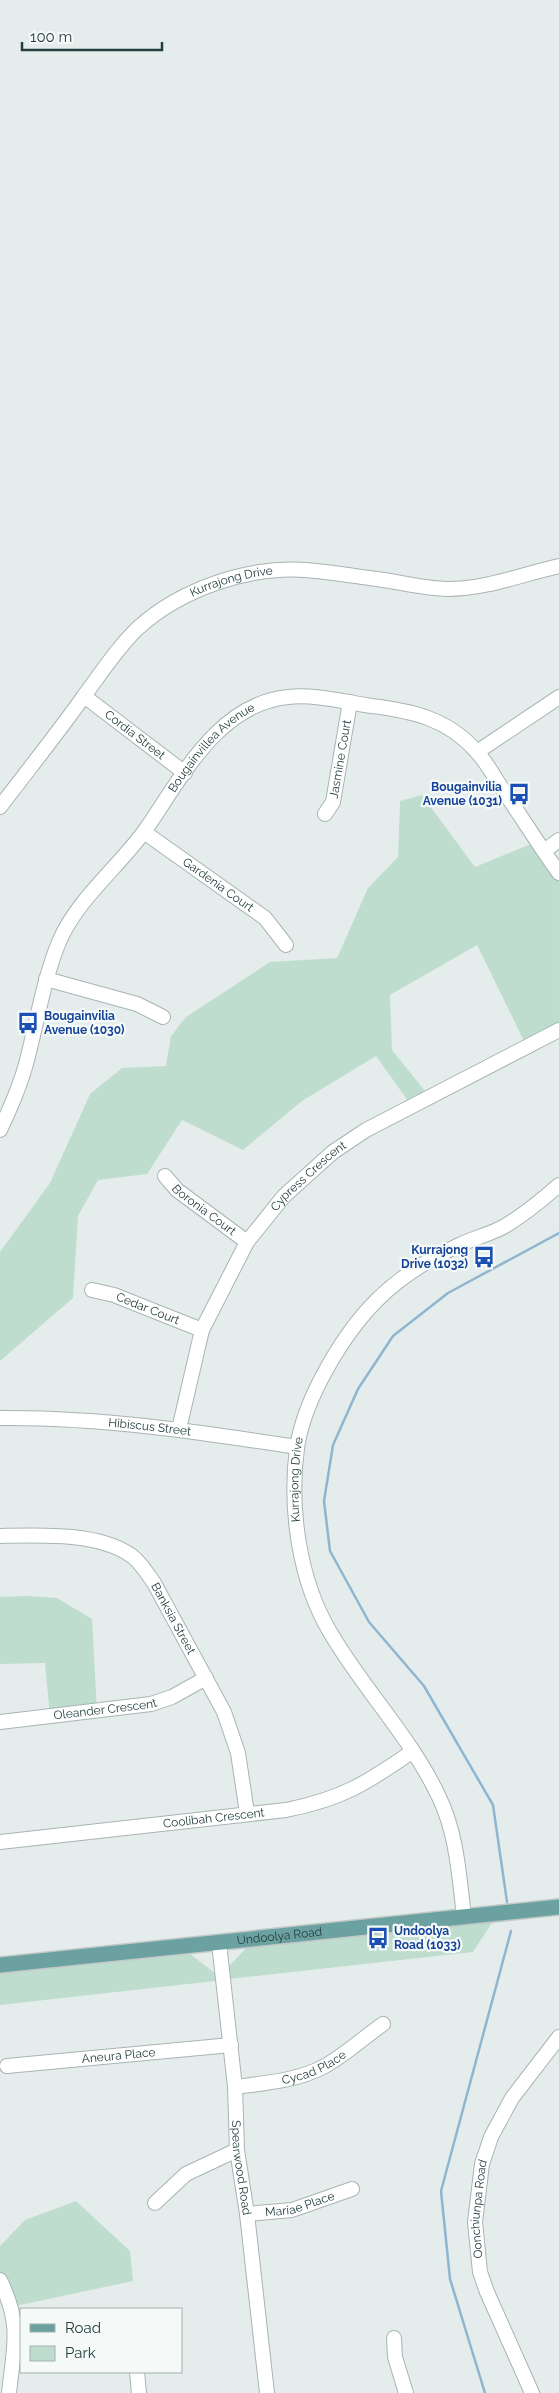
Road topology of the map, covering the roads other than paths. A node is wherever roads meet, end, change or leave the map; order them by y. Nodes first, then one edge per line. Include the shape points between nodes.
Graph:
1 (559, 566) edge
2 (84, 696) junction
3 (559, 697) edge
4 (350, 702) junction
5 (477, 752) junction
6 (185, 773) junction
7 (0, 807) edge
8 (325, 814) dead end
9 (144, 832) junction
10 (559, 840) edge
11 (544, 851) junction
12 (559, 873) edge
13 (286, 945) dead end
14 (46, 979) junction
15 (163, 1017) dead end
16 (559, 1030) edge
17 (0, 1130) edge
18 (165, 1176) dead end
19 (559, 1185) edge
20 (247, 1242) junction
21 (92, 1290) dead end
22 (202, 1330) junction
23 (0, 1418) edge
24 (179, 1429) junction
25 (297, 1447) junction
26 (0, 1536) edge
27 (206, 1678) junction
28 (0, 1722) edge
29 (413, 1751) junction
30 (247, 1813) junction
31 (0, 1842) edge
32 (559, 1907) edge
33 (464, 1916) junction
34 (219, 1943) junction
35 (0, 1965) edge
36 (383, 2024) dead end
37 (559, 2037) edge
38 (231, 2045) junction
39 (7, 2066) dead end
40 (235, 2087) junction
41 (237, 2150) junction
42 (352, 2189) dead end
43 (155, 2203) dead end
44 (247, 2214) junction
45 (0, 2280) edge
46 (394, 2338) dead end
47 (6, 2368) edge
48 (137, 2373) edge
49 (8, 2393) edge
50 (139, 2393) edge
51 (267, 2393) edge
52 (406, 2393) edge
53 (532, 2393) edge

1 - 2 street, Kurrajong Drive via 480,585 448,589 304,570 245,575 188,595 145,623 110,658
2 - 6 street, Cordia Street
2 - 7 street, Kurrajong Drive
3 - 5 street
4 - 5 street, Bougainvillea Avenue via 432,718 456,731
4 - 6 street, Bougainvillea Avenue via 305,696 267,700 231,719 214,735
4 - 8 street, Jasmine Court via 333,802
5 - 11 street, Bougainvillea Avenue
6 - 9 street, Bougainvillea Avenue
9 - 13 street, Gardenia Court via 265,918
9 - 14 street, Bougainvillea Avenue via 74,916 59,941
10 - 11 street
11 - 12 street, Bougainvillea Avenue
14 - 15 street via 137,1004
14 - 17 street, Bougainvillea Avenue via 26,1066
16 - 20 street, Cypress Crescent via 366,1130 302,1178
18 - 20 street, Boronia Court via 177,1190
19 - 25 street, Kurrajong Drive via 504,1226 460,1244 402,1277 377,1300 354,1324 321,1380
20 - 22 street, Cypress Crescent
21 - 22 street, Cedar Court via 114,1295
22 - 24 street, Cypress Crescent
23 - 24 street, Hibiscus Street via 44,1418
24 - 25 street, Hibiscus Street
25 - 29 street, Kurrajong Drive via 295,1511 301,1553 316,1605 330,1632
26 - 27 street, Banksia Street via 86,1540 107,1544 133,1558 154,1583
27 - 28 street, Oleander Crescent via 172,1697 151,1704
27 - 30 street, Banksia Street via 224,1712 238,1752
29 - 30 street, Coolibah Crescent via 367,1784 339,1796 313,1805
29 - 33 street, Kurrajong Drive via 448,1817 457,1856
30 - 31 street, Coolibah Crescent
32 - 33 main road, Undoolya Road
33 - 34 main road, Undoolya Road
34 - 35 main road, Undoolya Road
34 - 38 street, Spearwood Road
36 - 40 street, Cycad Place via 323,2067 278,2082
37 - 53 street, Oonchiunpa Road via 500,2117 482,2164 475,2222 480,2272
38 - 39 street, Aneura Place
38 - 40 street, Spearwood Road
40 - 41 street, Spearwood Road
41 - 43 street via 186,2174
41 - 44 street, Spearwood Road
42 - 44 street, Mariae Place via 292,2210
44 - 51 street, Spearwood Road
45 - 47 street via 14,2317 16,2338
46 - 52 street via 395,2357
47 - 49 street
48 - 50 street

